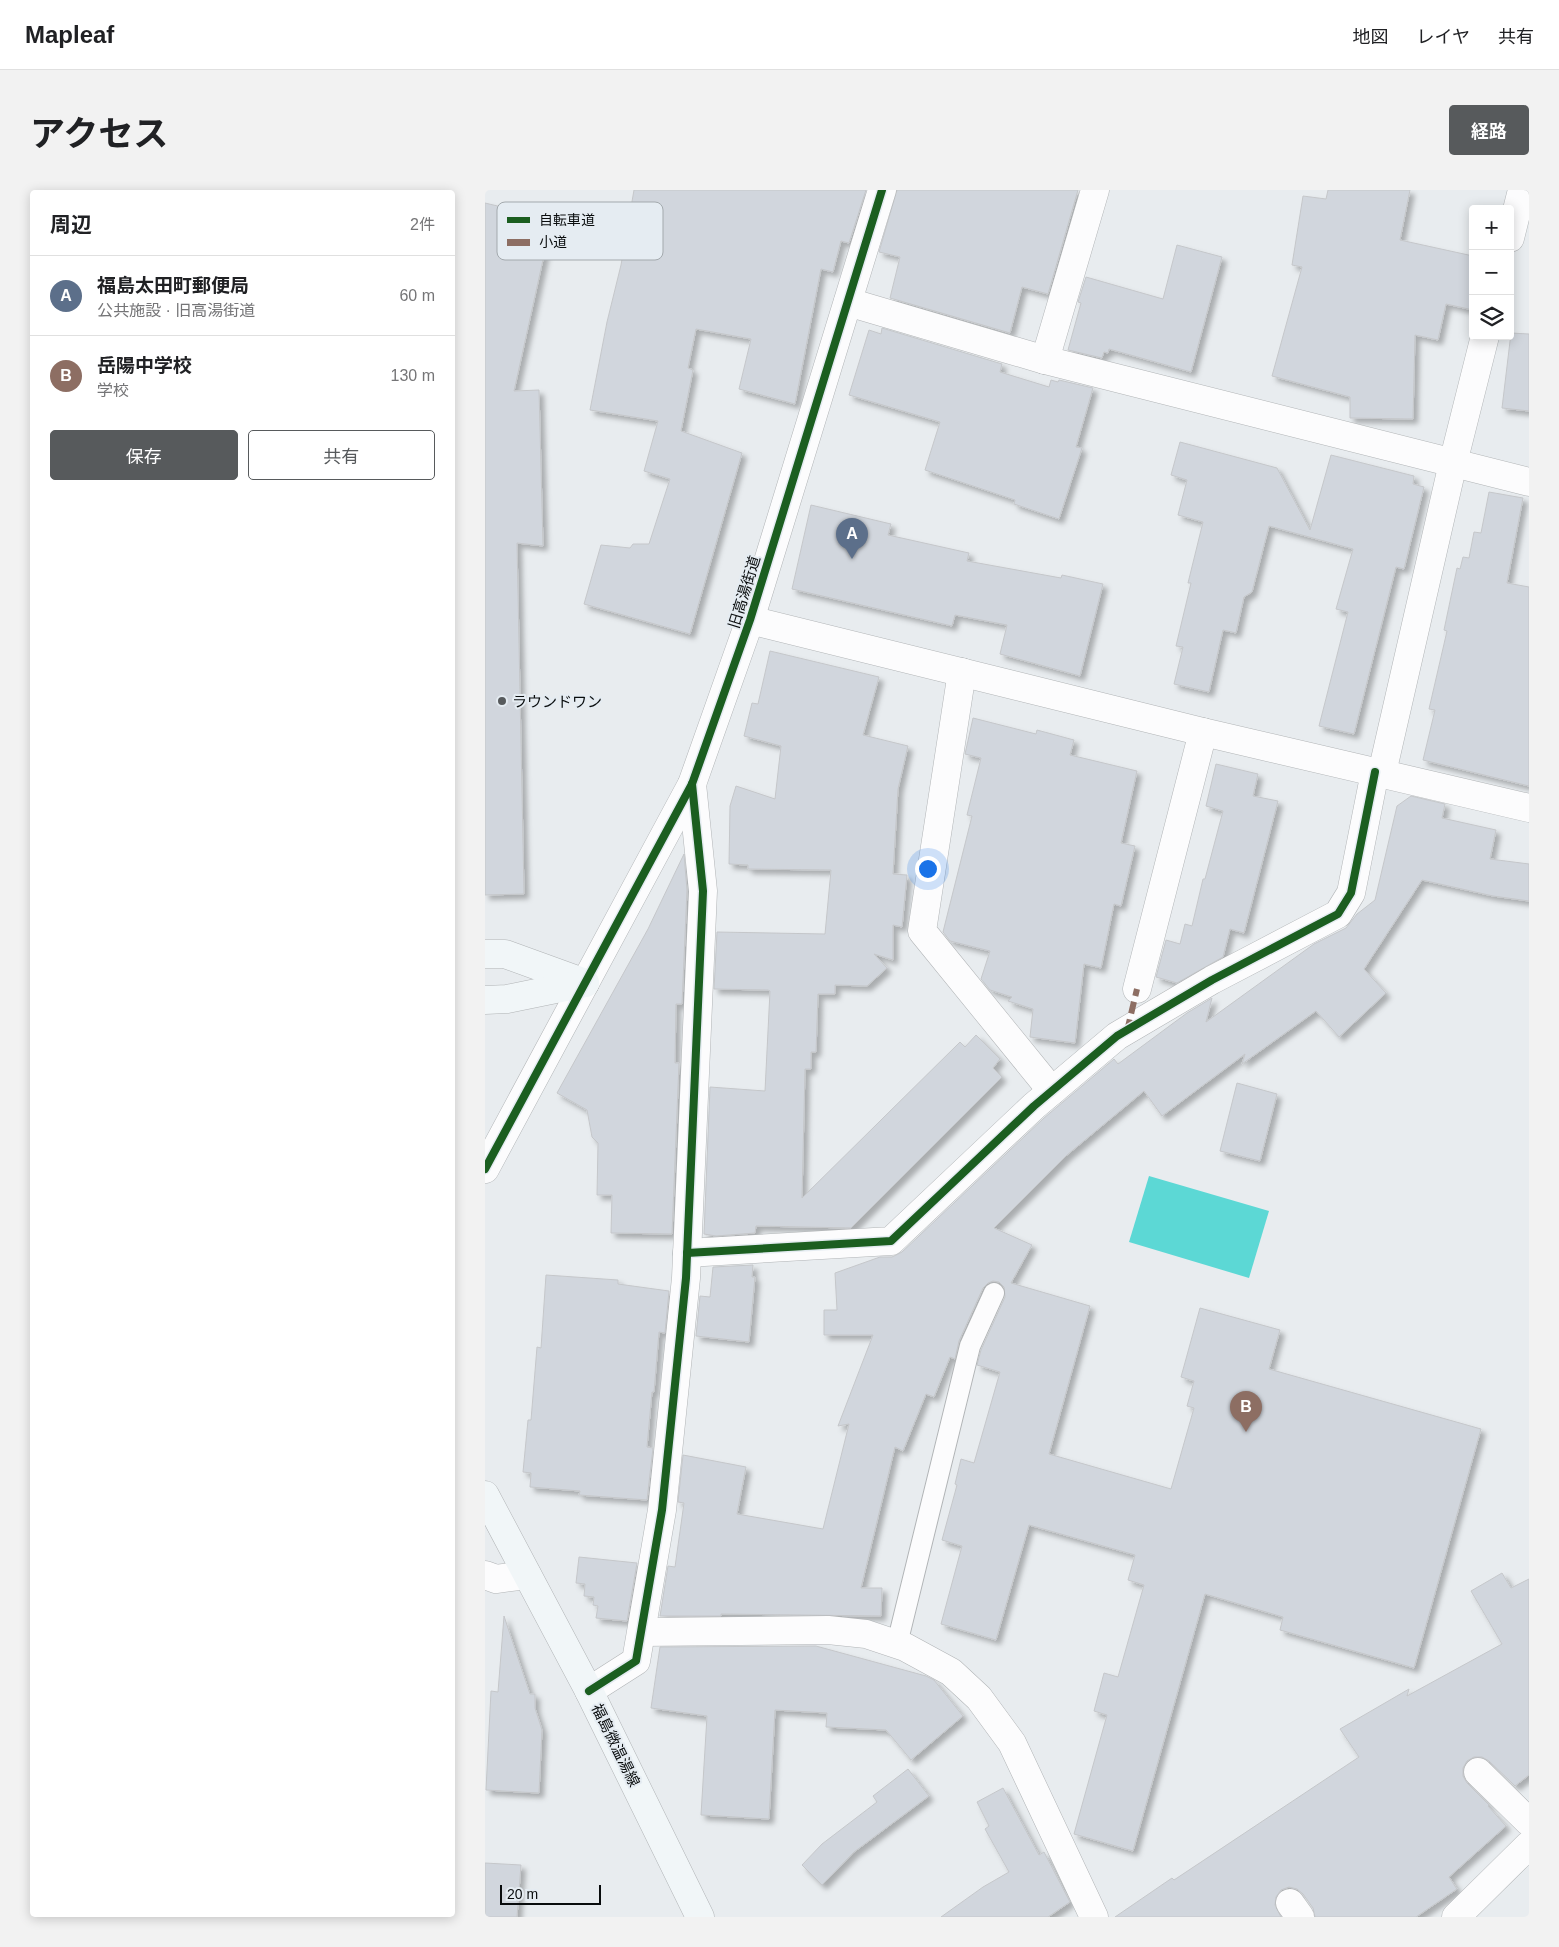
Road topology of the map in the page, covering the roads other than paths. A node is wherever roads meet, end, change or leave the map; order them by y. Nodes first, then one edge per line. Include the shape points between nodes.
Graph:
1 (882, 190) edge
2 (1095, 190) edge
3 (1522, 190) edge
4 (1514, 222) edge
5 (848, 302) junction
6 (1484, 340) edge
7 (1045, 360) junction
8 (1453, 463) junction
9 (1529, 482) edge
10 (750, 620) junction
11 (962, 672) junction
12 (1203, 732) junction
13 (1378, 772) junction
14 (692, 784) junction
15 (1529, 808) edge
16 (485, 954) edge
17 (585, 983) junction
18 (1137, 989) dead end
19 (485, 1000) edge
20 (1052, 1091) junction
21 (485, 1169) edge
22 (687, 1253) junction
23 (994, 1294) dead end
24 (485, 1495) edge
25 (485, 1575) edge
26 (527, 1575) junction
27 (642, 1632) junction
28 (897, 1644) junction
29 (589, 1691) junction
30 (1478, 1772) dead end
31 (1529, 1822) edge
32 (1529, 1845) edge
33 (700, 1917) edge
34 (1094, 1917) edge
35 (1456, 1917) edge

1 - 5 street, 旧高湯街道
2 - 7 street
3 - 4 street
5 - 7 street
5 - 10 street, 旧高湯街道
6 - 8 street
7 - 8 street
8 - 9 street
8 - 13 street
10 - 11 street
10 - 14 street, 旧高湯街道
11 - 12 street
11 - 20 street via 922,931
12 - 13 street
12 - 18 street
13 - 15 street
13 - 20 street via 1351,893 1338,914 1212,980 1117,1036
14 - 17 street, 旧高湯街道
14 - 22 street via 703,891
16 - 17 main road via 505,954
17 - 19 main road via 507,999
17 - 21 street, 旧高湯街道
20 - 22 street via 891,1241
22 - 27 street via 662,1510
23 - 28 lane via 971,1346
24 - 26 main road, 福島微温湯線
25 - 26 street via 496,1579
26 - 29 main road, 福島微温湯線
27 - 28 street via 828,1630 865,1634
27 - 29 street via 637,1661
28 - 34 street via 951,1672 979,1698 1012,1743
29 - 33 main road, 福島微温湯線
30 - 31 street
32 - 35 street

